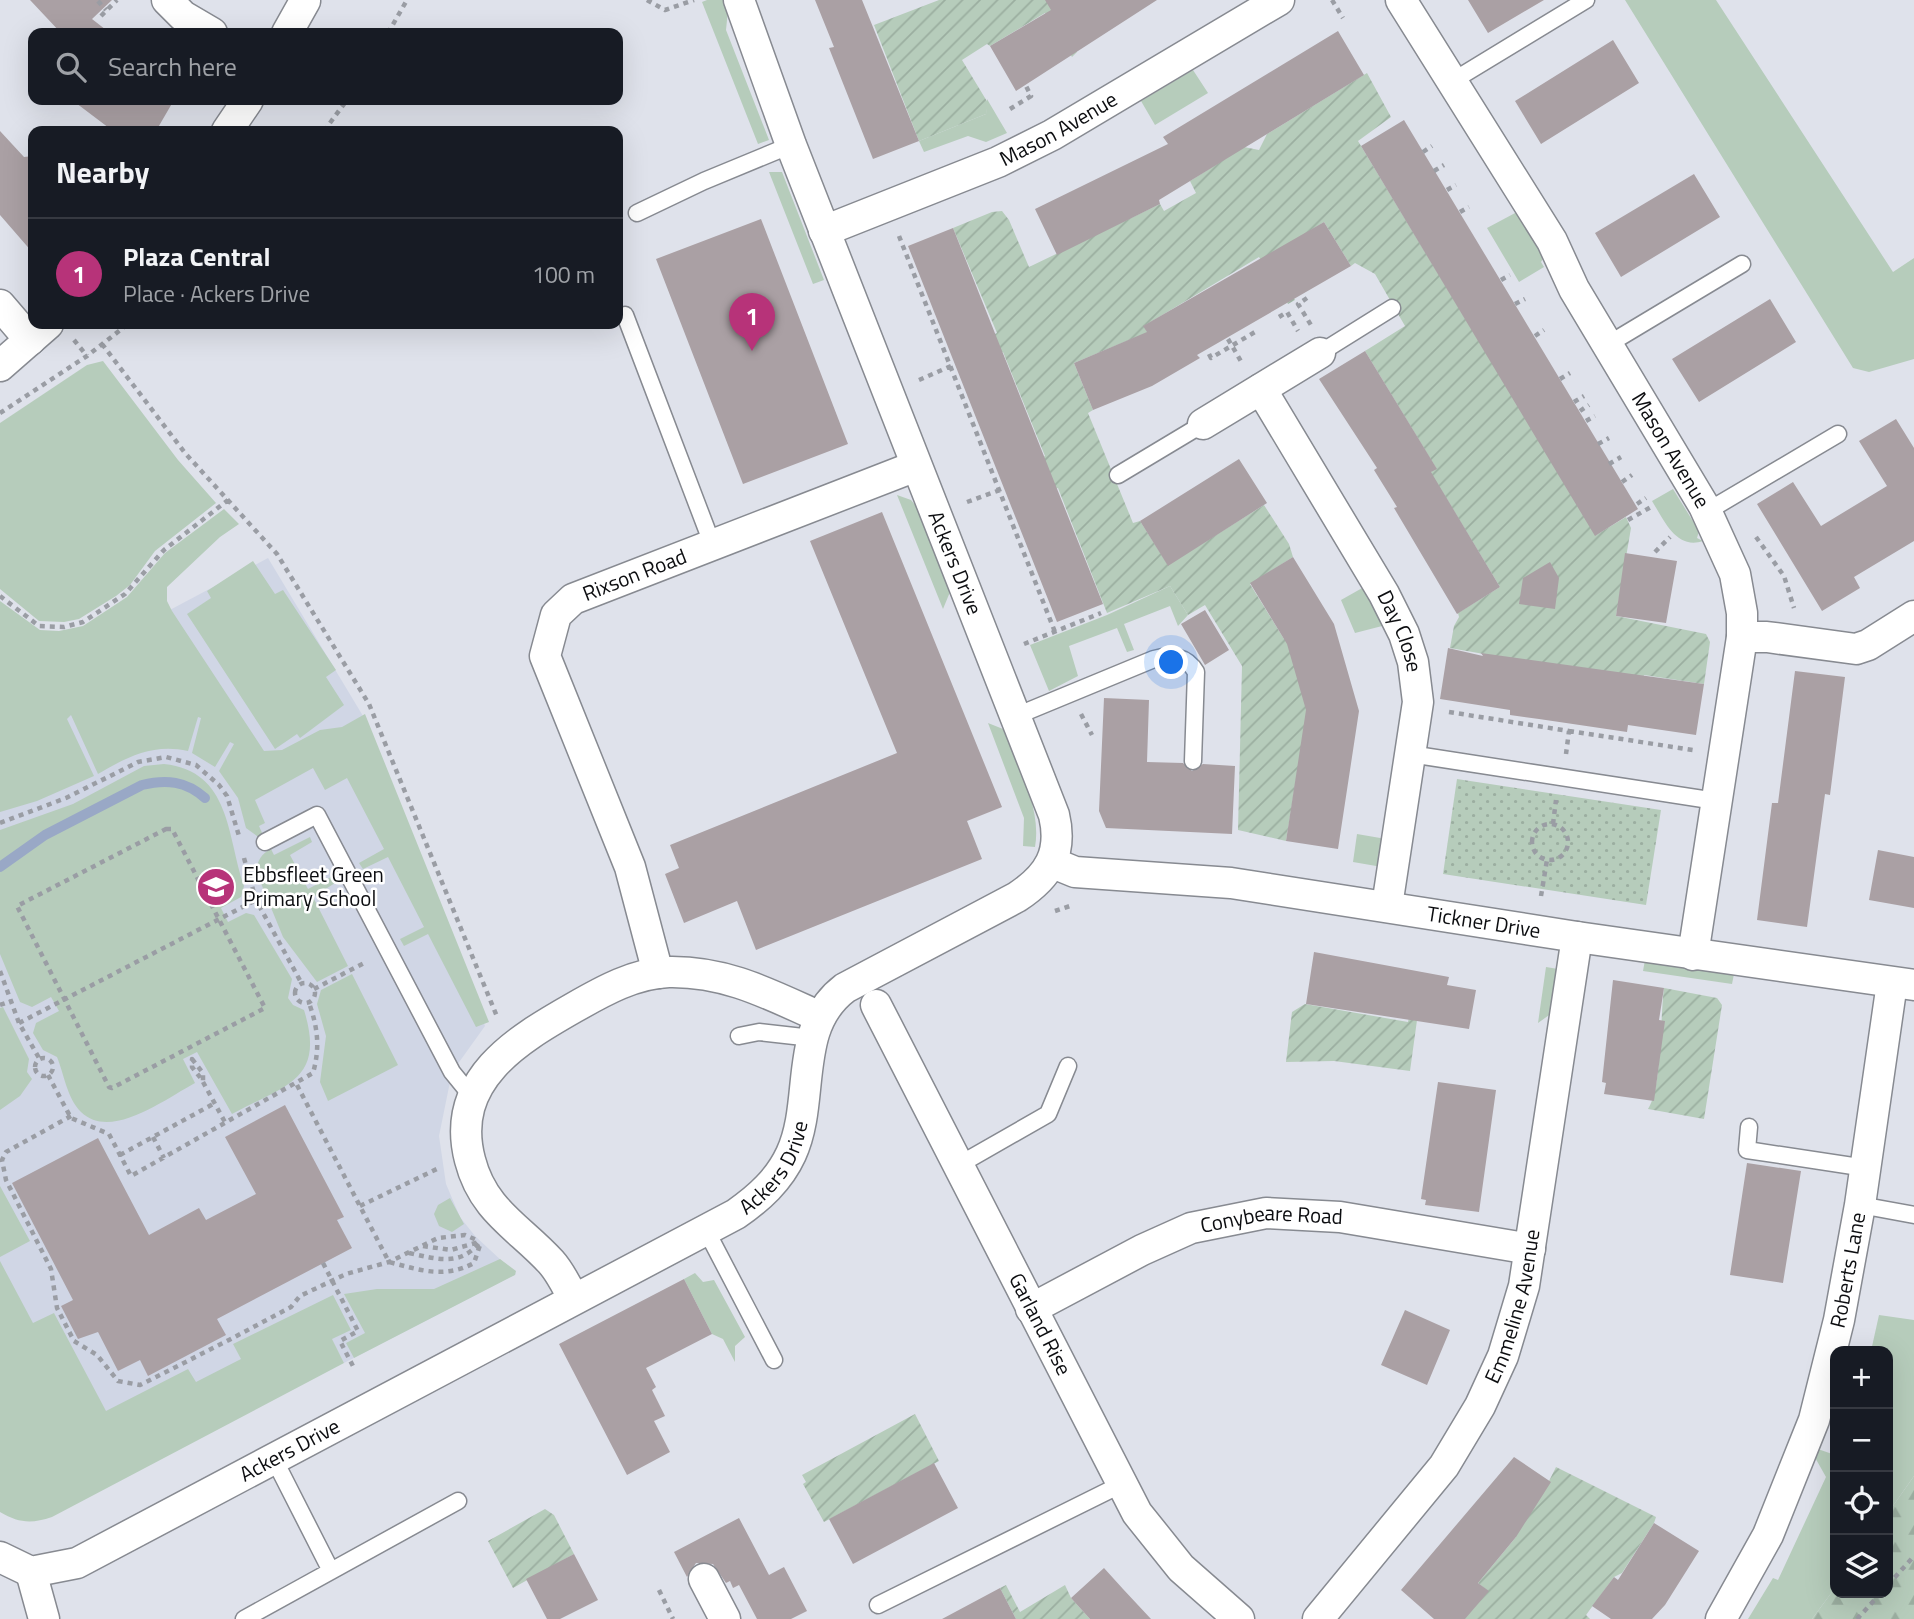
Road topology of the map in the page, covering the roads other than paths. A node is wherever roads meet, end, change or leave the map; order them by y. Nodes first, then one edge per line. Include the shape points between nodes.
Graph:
1 (167, 0) edge
2 (305, 0) edge
3 (739, 0) edge
4 (1279, 0) edge
5 (1401, 0) edge
6 (1587, 0) edge
7 (203, 28) edge
8 (290, 28) edge
9 (1451, 82) junction
10 (245, 105) edge
11 (230, 126) edge
12 (791, 145) junction
13 (637, 213) dead end
14 (824, 231) junction
15 (1742, 264) dead end
16 (0, 305) edge
17 (1392, 308) dead end
18 (625, 315) dead end
19 (28, 324) edge
20 (39, 332) edge
21 (1313, 342) joint
22 (1607, 345) junction
23 (0, 366) edge
24 (1261, 389) junction
25 (1203, 424) joint
26 (1838, 434) dead end
27 (916, 466) junction
28 (1118, 475) dead end
29 (1706, 512) junction
30 (713, 546) junction
31 (1910, 626) edge
32 (1742, 637) junction
33 (1016, 716) junction
34 (1410, 754) junction
35 (1193, 761) dead end
36 (1716, 801) junction
37 (265, 842) dead end
38 (1053, 863) junction
39 (1387, 906) junction
40 (1577, 937) junction
41 (1693, 955) junction
42 (658, 973) junction
43 (1903, 984) edge
44 (876, 1005) dead end
45 (816, 1027) junction
46 (740, 1036) dead end
47 (1068, 1066) dead end
48 (474, 1099) junction
49 (1749, 1127) dead end
50 (957, 1166) junction
51 (1866, 1168) junction
52 (1860, 1205) junction
53 (1914, 1215) edge
54 (706, 1230) junction
55 (1531, 1249) junction
56 (573, 1298) junction
57 (1031, 1309) junction
58 (774, 1360) dead end
59 (274, 1459) junction
60 (1122, 1484) junction
61 (458, 1501) dead end
62 (0, 1557) edge
63 (331, 1571) junction
64 (32, 1572) junction
65 (704, 1579) dead end
66 (878, 1605) dead end
67 (44, 1619) edge
68 (244, 1619) edge
69 (725, 1619) edge
70 (1239, 1619) edge
71 (1318, 1619) edge
72 (1721, 1619) edge

1 - 7 street
2 - 8 street
3 - 12 street, Ackers Drive
4 - 14 street, Mason Avenue via 1042,141
5 - 9 street, Mason Avenue
6 - 9 lane
9 - 22 street, Mason Avenue via 1552,242
10 - 11 street
12 - 13 lane
12 - 14 street, Ackers Drive
14 - 27 street, Ackers Drive
15 - 22 lane
16 - 19 street
17 - 21 lane
18 - 30 lane
20 - 23 street
21 - 24 street
22 - 29 street, Mason Avenue
24 - 25 street
24 - 34 street, Day Close via 1404,634 1418,693
25 - 28 lane
26 - 29 lane
27 - 30 street, Rixson Road
27 - 33 street, Ackers Drive
29 - 32 street, Mason Avenue via 1735,574
30 - 42 street, Rixson Road via 573,599 556,614 545,656 630,867
31 - 32 street via 1856,649
32 - 36 street, Mason Avenue
33 - 35 lane via 1154,659 1177,657 1196,672
33 - 38 street, Ackers Drive via 1054,815 1057,850
34 - 36 lane
34 - 39 street, Day Close
36 - 41 street, Mason Avenue
37 - 48 lane via 317,815 452,1072
38 - 39 street, Tickner Drive via 1075,872 1202,879
38 - 45 street via 1017,897 845,988
39 - 40 street, Tickner Drive
40 - 41 street, Tickner Drive
40 - 55 street, Emmeline Avenue
41 - 43 street, Tickner Drive
42 - 45 street via 729,977 762,989
42 - 48 street via 599,993 514,1044 493,1064
43 - 51 street, Roberts Lane
44 - 50 street, Garland Rise
45 - 46 lane
45 - 54 street, Ackers Drive via 802,1123 790,1158 747,1206
47 - 50 lane via 1048,1114
48 - 56 street via 467,1142 479,1183 495,1211 553,1265
49 - 51 lane via 1747,1150
50 - 57 street, Garland Rise
51 - 52 street, Roberts Lane
52 - 53 lane
52 - 72 street, Roberts Lane via 1839,1320 1814,1420 1768,1535
54 - 56 street, Ackers Drive
54 - 58 lane
55 - 57 street, Conybeare Road via 1340,1217 1266,1213 1191,1228
55 - 71 street, Emmeline Avenue via 1509,1339 1473,1419 1429,1487
56 - 59 street, Ackers Drive
57 - 60 street, Garland Rise
59 - 63 lane
59 - 64 street, Ackers Drive via 77,1563
60 - 66 lane
60 - 70 street, Garland Rise via 1137,1513 1181,1568
61 - 63 lane
62 - 64 street
63 - 68 lane
64 - 67 street
65 - 69 street

